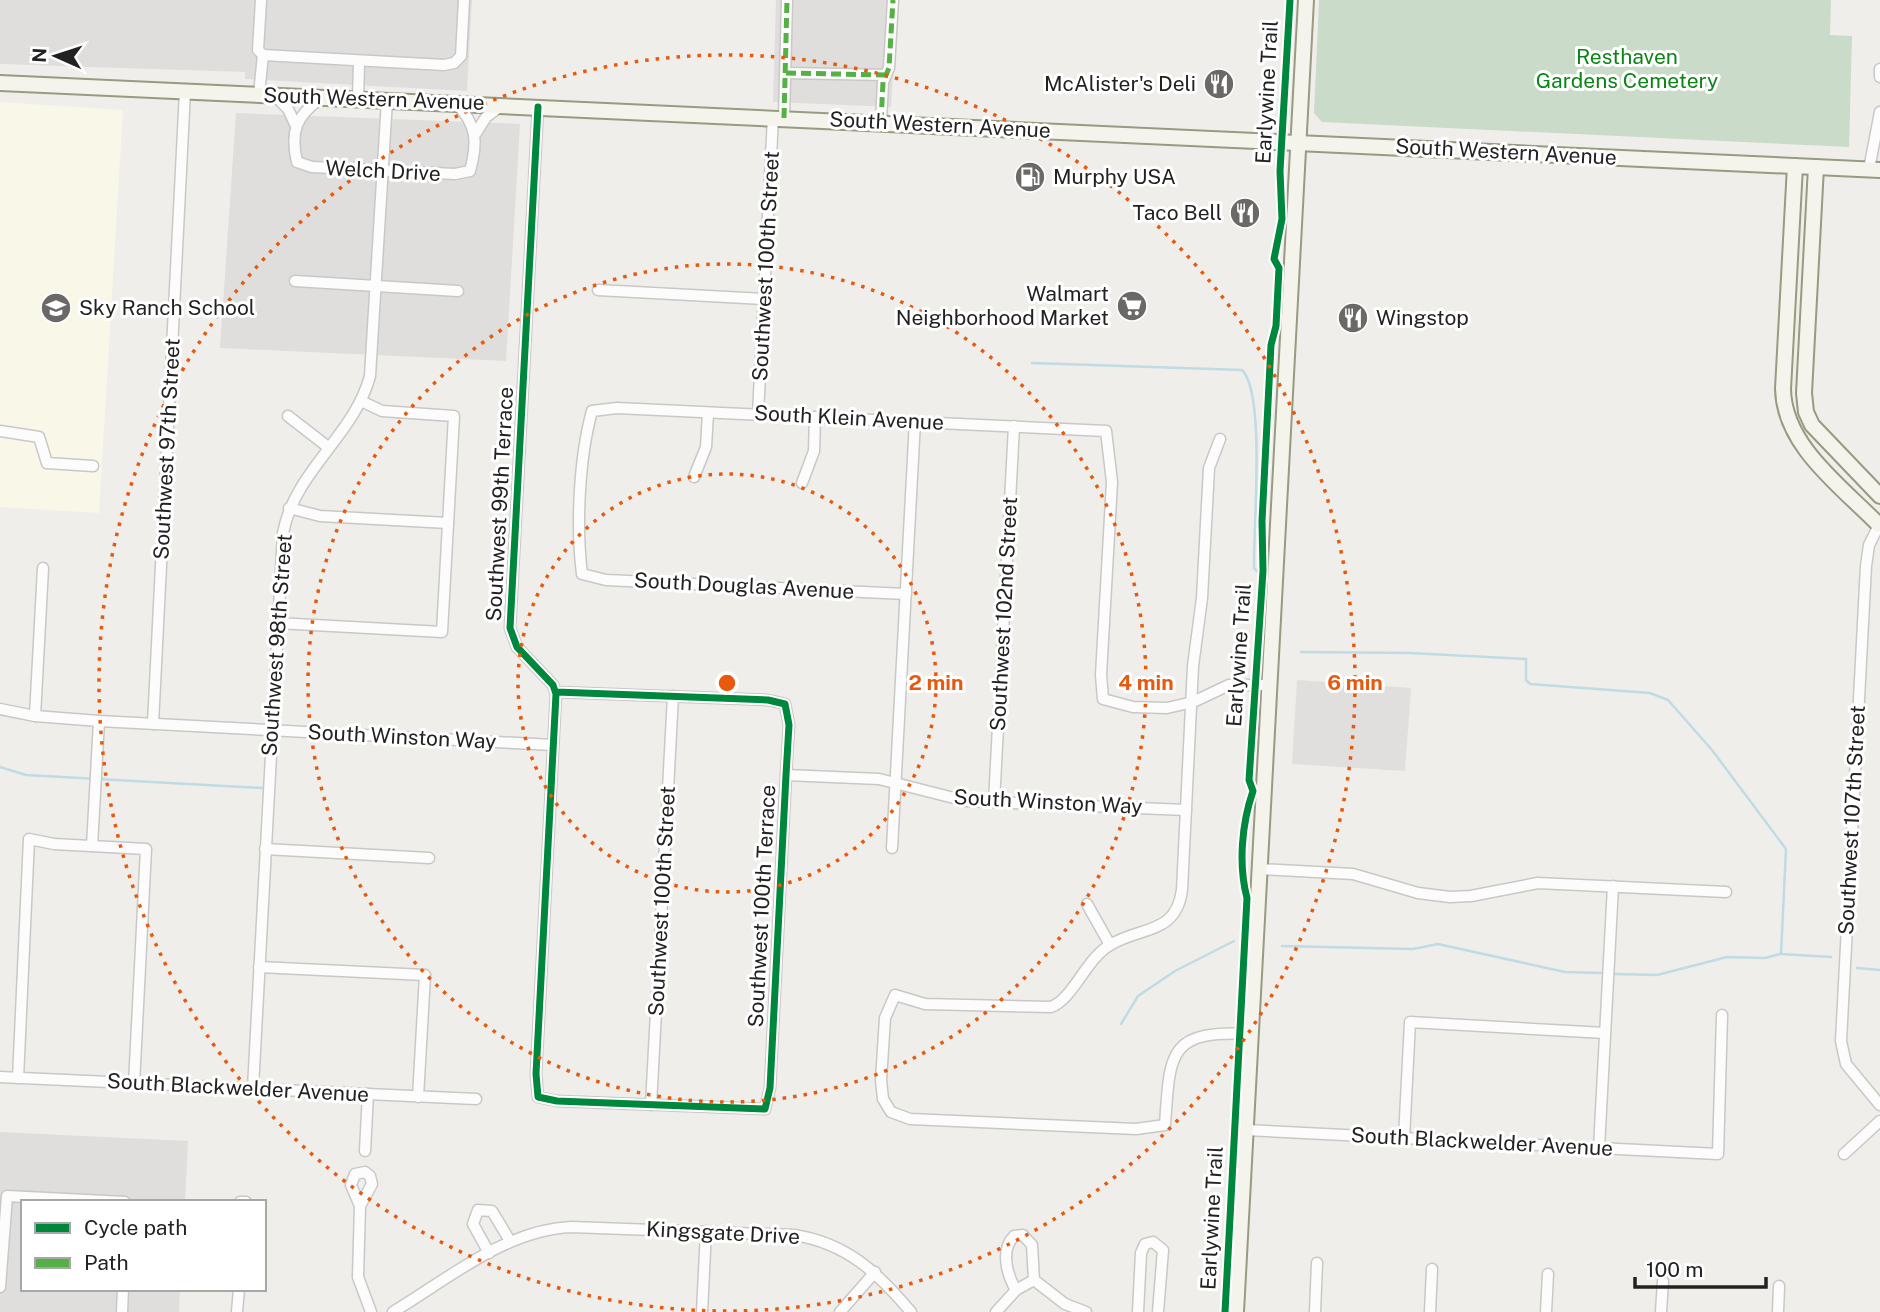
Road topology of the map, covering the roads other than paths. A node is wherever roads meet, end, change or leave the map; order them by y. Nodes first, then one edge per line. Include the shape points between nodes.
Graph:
1 (261, 0) edge
2 (464, 0) edge
3 (788, 0) edge
4 (893, 0) edge
5 (1307, 0) edge
6 (262, 55) junction
7 (359, 62) junction
8 (1880, 69) edge
9 (786, 73) junction
10 (886, 75) junction
11 (1880, 77) edge
12 (0, 83) edge
13 (185, 91) junction
14 (266, 95) junction
15 (323, 97) junction
16 (358, 99) junction
17 (387, 100) junction
18 (456, 103) junction
19 (502, 105) junction
20 (538, 107) junction
21 (1880, 112) edge
22 (779, 118) junction
23 (881, 122) junction
24 (295, 124) junction
25 (476, 134) junction
26 (1300, 141) junction
27 (1795, 166) junction
28 (1815, 167) junction
29 (1874, 170) edge
30 (383, 171) junction
31 (295, 281) dead end
32 (377, 286) junction
33 (598, 290) dead end
34 (458, 291) dead end
35 (764, 299) junction
36 (361, 401) junction
37 (708, 412) junction
38 (758, 414) junction
39 (288, 416) dead end
40 (815, 417) junction
41 (915, 421) junction
42 (1014, 426) junction
43 (0, 431) edge
44 (1220, 439) dead end
45 (328, 447) junction
46 (93, 466) dead end
47 (694, 477) dead end
48 (802, 483) dead end
49 (1880, 496) edge
50 (289, 508) junction
51 (448, 523) junction
52 (1879, 524) edge
53 (43, 568) dead end
54 (582, 574) joint
55 (906, 594) junction
56 (277, 623) junction
57 (1270, 685) junction
58 (556, 692) junction
59 (673, 696) junction
60 (1192, 702) junction
61 (0, 709) edge
62 (35, 716) junction
63 (99, 721) junction
64 (153, 724) junction
65 (271, 730) junction
66 (554, 745) junction
67 (786, 775) junction
68 (896, 782) junction
69 (994, 802) junction
70 (1186, 810) junction
71 (92, 846) junction
72 (892, 848) dead end
73 (265, 849) junction
74 (429, 858) dead end
75 (1260, 869) junction
76 (1613, 887) junction
77 (1726, 892) dead end
78 (1087, 904) dead end
79 (1110, 945) junction
80 (259, 967) junction
81 (1722, 1015) dead end
82 (1605, 1033) junction
83 (1251, 1034) junction
84 (0, 1077) edge
85 (18, 1078) junction
86 (134, 1083) junction
87 (253, 1088) junction
88 (368, 1094) junction
89 (418, 1097) junction
90 (476, 1099) dead end
91 (651, 1105) junction
92 (1880, 1105) edge
93 (1880, 1121) edge
94 (1246, 1130) junction
95 (1404, 1138) junction
96 (1599, 1148) junction
97 (365, 1151) dead end
98 (1844, 1154) dead end
99 (86, 1200) edge
100 (360, 1206) dead end
101 (706, 1231) junction
102 (510, 1241) junction
103 (489, 1253) junction
104 (1317, 1263) dead end
105 (1433, 1269) dead end
106 (875, 1272) junction
107 (1548, 1275) dead end
108 (1034, 1280) junction
109 (1663, 1281) dead end
110 (1779, 1286) dead end
111 (0, 1287) edge
112 (1016, 1290) junction
113 (123, 1291) edge
114 (239, 1291) edge
115 (122, 1312) edge
116 (237, 1312) edge
117 (371, 1312) edge
118 (393, 1312) edge
119 (702, 1312) edge
120 (839, 1312) edge
121 (911, 1312) edge
122 (996, 1312) edge
123 (1086, 1312) edge
124 (1138, 1312) edge
125 (1158, 1312) edge
126 (1236, 1312) edge
127 (1315, 1312) edge
128 (1430, 1312) edge
129 (1546, 1312) edge
130 (1661, 1312) edge
131 (1778, 1312) edge

1 - 6 street via 258,50
2 - 7 street via 461,56 454,63
3 - 9 street, Southwest 100th Street
4 - 10 street
5 - 26 main road
6 - 7 street
6 - 14 street
7 - 16 street
8 - 11 street
9 - 10 street
9 - 22 street, Southwest 100th Street
10 - 23 street
12 - 13 main road, South Western Avenue
13 - 14 main road, South Western Avenue
13 - 64 street, Southwest 97th Street
14 - 15 main road, South Western Avenue
14 - 24 street via 288,109
15 - 16 main road, South Western Avenue
15 - 24 street via 305,109
16 - 17 main road, South Western Avenue
17 - 18 main road, South Western Avenue
17 - 30 street, Southwest 98th Street
18 - 19 main road, South Western Avenue
18 - 25 street
19 - 20 main road, South Western Avenue
19 - 25 street via 482,121
20 - 22 main road, South Western Avenue
20 - 58 street, Southwest 99th Terrace via 510,628 514,642
21 - 29 street
22 - 23 main road, South Western Avenue
22 - 35 street, Southwest 100th Street
23 - 26 main road, South Western Avenue
24 - 30 street, Welch Drive via 297,162
25 - 30 street, Welch Drive via 470,171
26 - 27 main road, South Western Avenue
26 - 57 main road
27 - 28 main road, South Western Avenue
27 - 52 main road, Southwest 107th Street via 1783,390 1786,420 1804,447
28 - 29 main road, South Western Avenue
28 - 49 main road via 1806,411 1812,425
30 - 32 street, Southwest 98th Street
31 - 32 street
32 - 34 street
32 - 36 street, Southwest 98th Street via 372,364
33 - 35 street
35 - 38 street, Southwest 100th Street
36 - 45 street, Southwest 98th Street
36 - 51 street via 382,411 454,416
37 - 38 street, South Klein Avenue
37 - 47 street via 706,447
37 - 54 street, South Klein Avenue via 592,411 585,436
38 - 40 street, South Klein Avenue
39 - 45 street
40 - 41 street, South Klein Avenue
40 - 48 street via 814,451
41 - 42 street, South Klein Avenue
41 - 55 street
42 - 60 street, South Klein Avenue via 1106,431 1112,482 1103,699 1154,708
42 - 69 street, Southwest 102nd Street
43 - 46 street via 39,436 47,463
44 - 60 street via 1209,468
45 - 50 street, Southwest 98th Street via 302,481
50 - 51 street via 320,516
50 - 56 street, Southwest 98th Street
51 - 56 street via 442,632
52 - 92 street, Southwest 107th Street via 1866,566 1841,1041 1846,1064
53 - 62 street
54 - 55 street, South Douglas Avenue via 606,580
55 - 68 street
56 - 65 street, Southwest 98th Street
57 - 60 street via 1229,685
57 - 75 main road
58 - 59 street
58 - 66 street
59 - 67 street, Southwest 100th Terrace via 785,704 789,725
59 - 91 street, Southwest 100th Street
60 - 70 street
61 - 62 street, South Winston Way
62 - 63 street, South Winston Way
63 - 64 street, South Winston Way
63 - 71 street
64 - 65 street, South Winston Way
65 - 66 street, South Winston Way
65 - 73 street, Southwest 98th Street
66 - 91 street via 538,1097
67 - 68 street, South Winston Way
67 - 91 street, Southwest 100th Terrace via 770,1088 765,1109
68 - 69 street, South Winston Way via 956,800
68 - 72 street
69 - 70 street, South Winston Way
70 - 79 street via 1182,890 1175,914 1158,927
71 - 85 street via 29,839
71 - 86 street via 146,849
73 - 74 street
73 - 80 street, Southwest 98th Street
75 - 76 street via 1353,874 1450,897 1538,883
75 - 83 main road
76 - 77 street
76 - 82 street
78 - 79 street
79 - 83 street via 1061,1002 1051,1007 925,1004 895,995 885,1018 881,1088 887,1108 903,1118 922,1120 1136,1129 1165,1125 1169,1067 1180,1049 1207,1034
80 - 87 street, Southwest 98th Street
80 - 89 street via 425,975
81 - 96 street, South Blackwelder Avenue via 1718,1154
82 - 95 street via 1410,1022
82 - 96 street
83 - 94 main road
84 - 85 street, South Blackwelder Avenue
85 - 86 street, South Blackwelder Avenue
86 - 87 street, South Blackwelder Avenue
87 - 88 street, South Blackwelder Avenue
88 - 89 street, South Blackwelder Avenue
88 - 97 street
89 - 90 street, South Blackwelder Avenue
93 - 98 street
94 - 95 street, South Blackwelder Avenue
94 - 126 main road
95 - 96 street, South Blackwelder Avenue
99 - 111 street via 7,1196
100 - 117 street via 358,1277
101 - 102 street, Kingsgate Drive via 563,1227
101 - 106 street, Kingsgate Drive via 818,1239 858,1258
101 - 119 street
102 - 103 street, Kingsgate Drive
102 - 103 street via 492,1211 478,1210 472,1224
103 - 118 street, Kingsgate Drive
104 - 127 street
105 - 128 street
106 - 120 street
106 - 121 street, Kingsgate Drive
107 - 129 street
108 - 112 street
108 - 112 street via 1031,1241 1014,1236 1008,1245 1007,1273
108 - 123 street via 1065,1304
109 - 130 street
110 - 131 street
112 - 122 street
113 - 115 street
114 - 116 street
124 - 125 street via 1141,1253 1145,1244 1153,1242 1163,1250

